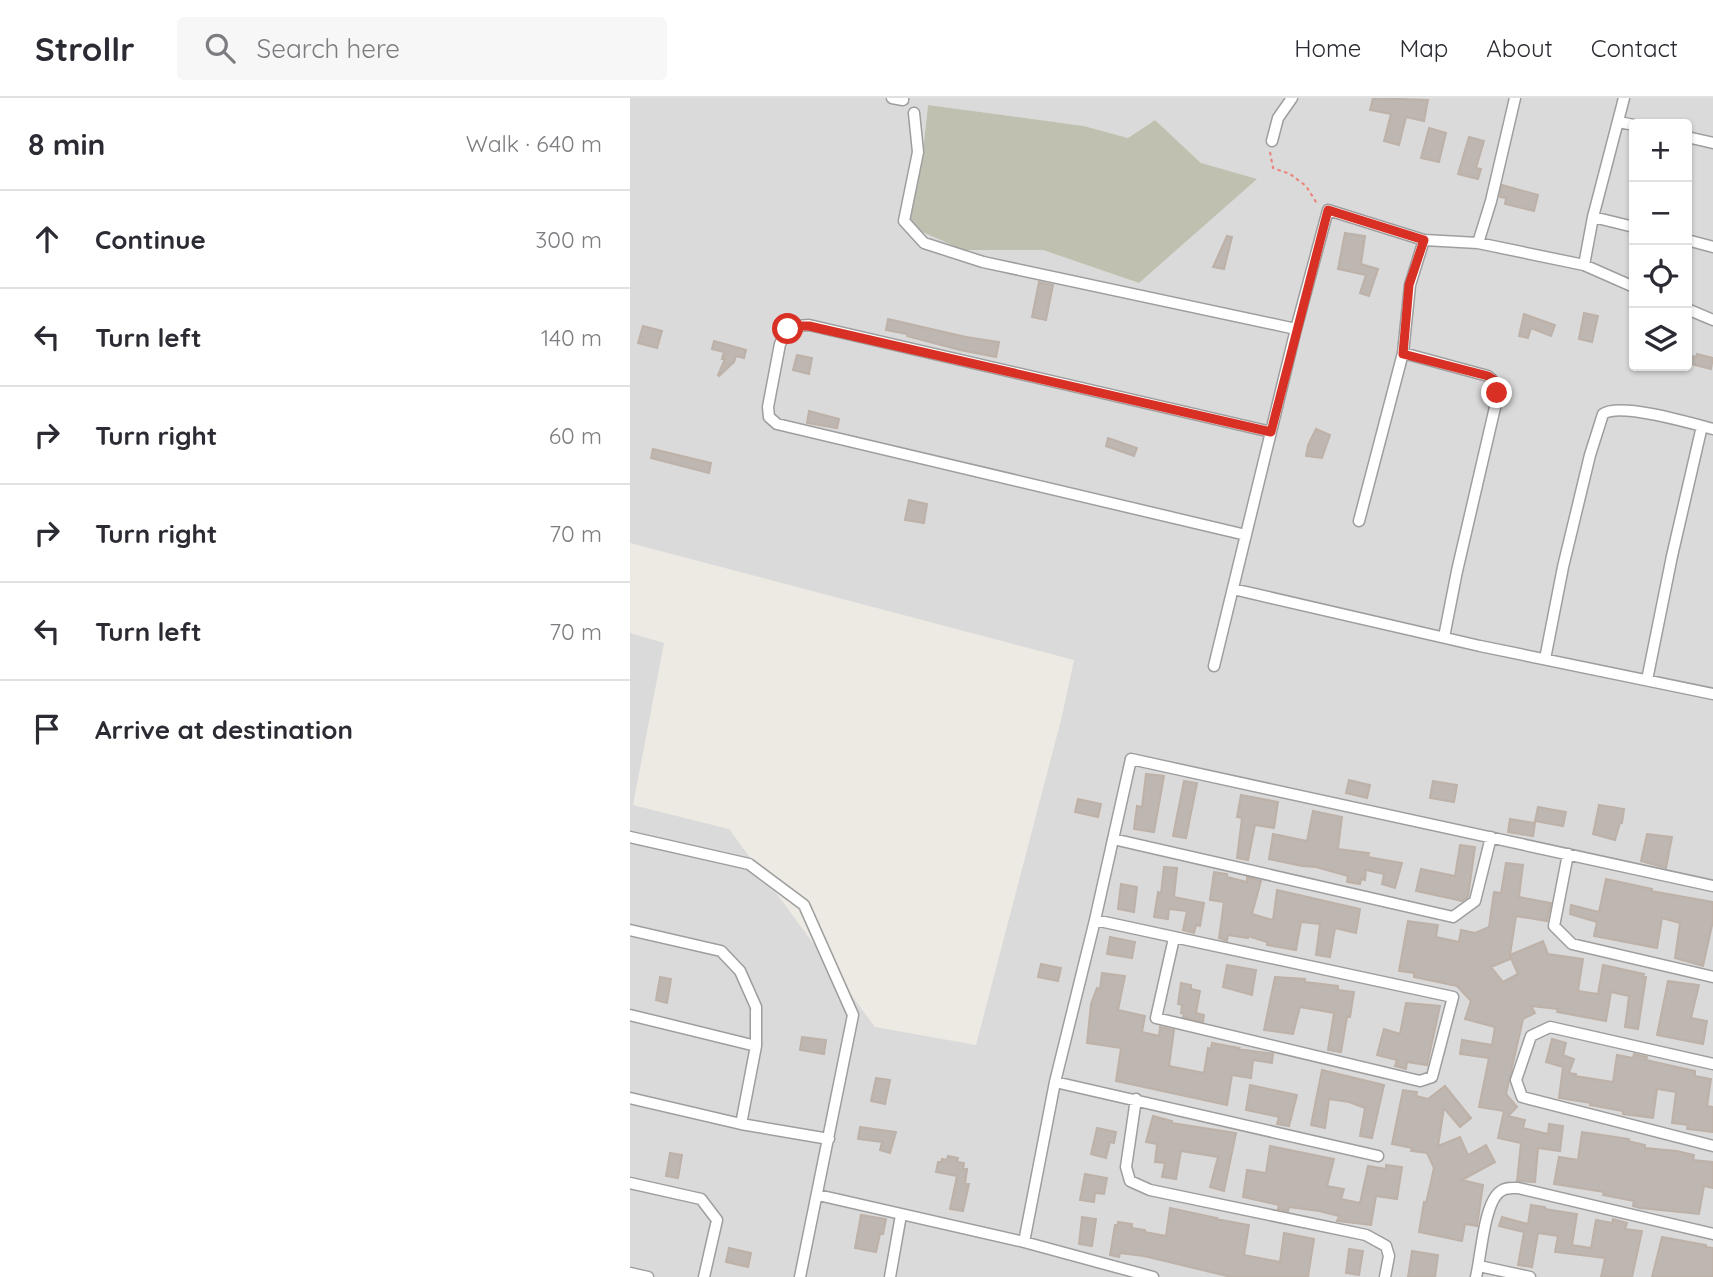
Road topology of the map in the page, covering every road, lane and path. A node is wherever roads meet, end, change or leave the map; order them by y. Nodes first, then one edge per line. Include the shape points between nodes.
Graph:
1 (892, 98) edge
2 (903, 98) edge
3 (1292, 98) edge
4 (1514, 98) edge
5 (1625, 98) edge
6 (914, 113) dead end
7 (1619, 122) junction
8 (1629, 124) edge
9 (1692, 138) edge
10 (1272, 141) joint
11 (1713, 143) edge
12 (1328, 210) junction
13 (1593, 217) junction
14 (1629, 227) edge
15 (1424, 240) junction
16 (1692, 241) edge
17 (1478, 243) junction
18 (1713, 247) edge
19 (1584, 265) junction
20 (1629, 285) edge
21 (1692, 311) edge
22 (1713, 320) edge
23 (1296, 329) junction
24 (1403, 354) junction
25 (1702, 426) junction
26 (1713, 429) edge
27 (1271, 432) junction
28 (1359, 522) dead end
29 (1246, 535) junction
30 (1233, 589) junction
31 (1444, 637) junction
32 (1545, 659) junction
33 (1214, 666) dead end
34 (1647, 680) junction
35 (1713, 694) edge
36 (630, 837) edge
37 (1491, 837) junction
38 (1113, 839) junction
39 (1569, 854) junction
40 (1713, 886) edge
41 (1096, 920) junction
42 (630, 930) edge
43 (1174, 938) junction
44 (1713, 977) edge
45 (630, 1015) edge
46 (756, 1046) junction
47 (1713, 1064) edge
48 (1055, 1082) junction
49 (630, 1098) edge
50 (1136, 1099) junction
51 (741, 1124) junction
52 (829, 1139) junction
53 (1713, 1146) edge
54 (1378, 1156) dead end
55 (630, 1183) edge
56 (818, 1195) junction
57 (901, 1215) junction
58 (1713, 1234) edge
59 (1024, 1242) junction
60 (1479, 1266) junction
61 (630, 1273) edge
62 (1148, 1276) edge
63 (648, 1277) edge
64 (704, 1277) edge
65 (800, 1277) edge
66 (890, 1277) edge
67 (1385, 1277) edge
68 (1476, 1277) edge
69 (1530, 1277) edge

1 - 2 street
3 - 10 street via 1278,118
4 - 17 street
5 - 7 street
6 - 23 street via 918,152 904,221 924,243 983,262
7 - 8 street
7 - 13 street
9 - 11 street
10 - 12 path via 1269,155 1273,168 1306,186 1316,204
12 - 15 street
12 - 23 street
13 - 14 street
13 - 19 street
15 - 17 street
15 - 24 street via 1409,285
16 - 18 street
17 - 19 street
19 - 20 street
21 - 22 street
23 - 27 street
24 - 28 street
24 - 31 street via 1488,376 1497,386
25 - 26 street
25 - 32 street via 1632,411 1615,409 1603,414 1563,566
25 - 34 street
27 - 29 street
27 - 29 street via 809,326 788,329 780,344 768,407 769,417 777,424
29 - 30 street
30 - 31 street
30 - 33 street
31 - 32 street
32 - 34 street
34 - 35 street
36 - 52 street via 749,864 804,905 853,1015
37 - 38 street via 1475,901 1453,917
37 - 38 street via 1131,759
37 - 39 street
38 - 41 street
39 - 40 street
39 - 44 street via 1554,926 1572,944
41 - 43 street
41 - 48 street
42 - 46 street via 721,951 740,971 756,1007
43 - 43 street via 1453,997 1432,1077 1420,1081 1156,1018
45 - 46 street
46 - 51 street
47 - 53 street via 1550,1027 1531,1036 1516,1080 1522,1097
48 - 50 street
48 - 59 street
49 - 51 street
50 - 54 street
50 - 67 street via 1126,1167 1130,1181 1150,1190 1366,1235 1385,1246 1389,1256
51 - 52 street
52 - 56 street
55 - 64 street via 701,1199 709,1209 717,1220
56 - 57 street
56 - 65 street
57 - 59 street
57 - 66 street
58 - 60 street via 1506,1188 1492,1201
59 - 62 street
60 - 68 street
60 - 69 street
61 - 63 street

